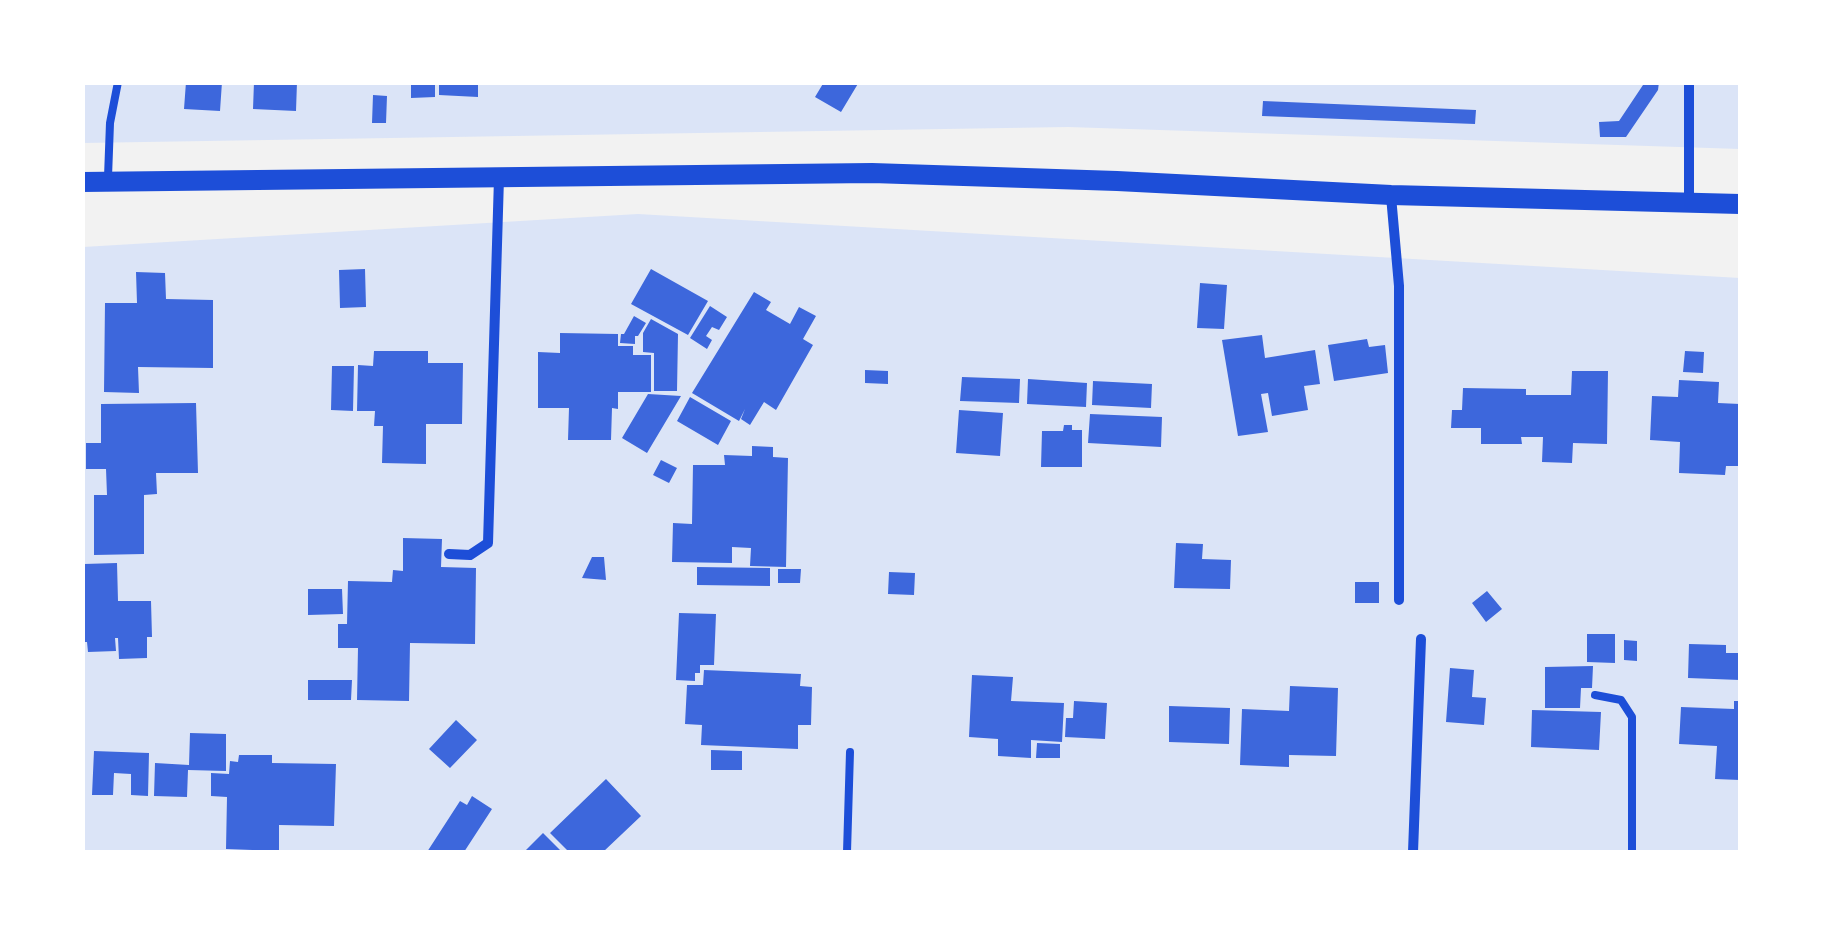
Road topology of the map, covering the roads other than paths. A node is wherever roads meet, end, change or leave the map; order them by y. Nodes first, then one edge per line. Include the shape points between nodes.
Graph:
1 (118, 82) edge
2 (1689, 82) edge
3 (500, 177) junction
4 (82, 182) edge
5 (108, 182) junction
6 (1391, 195) junction
7 (1689, 203) junction
8 (1740, 204) edge
9 (449, 554) dead end
10 (1400, 600) dead end
11 (1421, 639) dead end
12 (1594, 695) dead end
13 (850, 752) dead end
14 (846, 852) edge
15 (1413, 852) edge
16 (1632, 852) edge

1 - 5 lane
2 - 7 street
3 - 5 main road
3 - 6 main road via 872,173
3 - 9 street via 488,542 470,555
4 - 5 main road
6 - 7 main road
6 - 10 street
7 - 8 main road
11 - 15 street
12 - 16 lane via 1621,700 1632,717
13 - 14 lane

